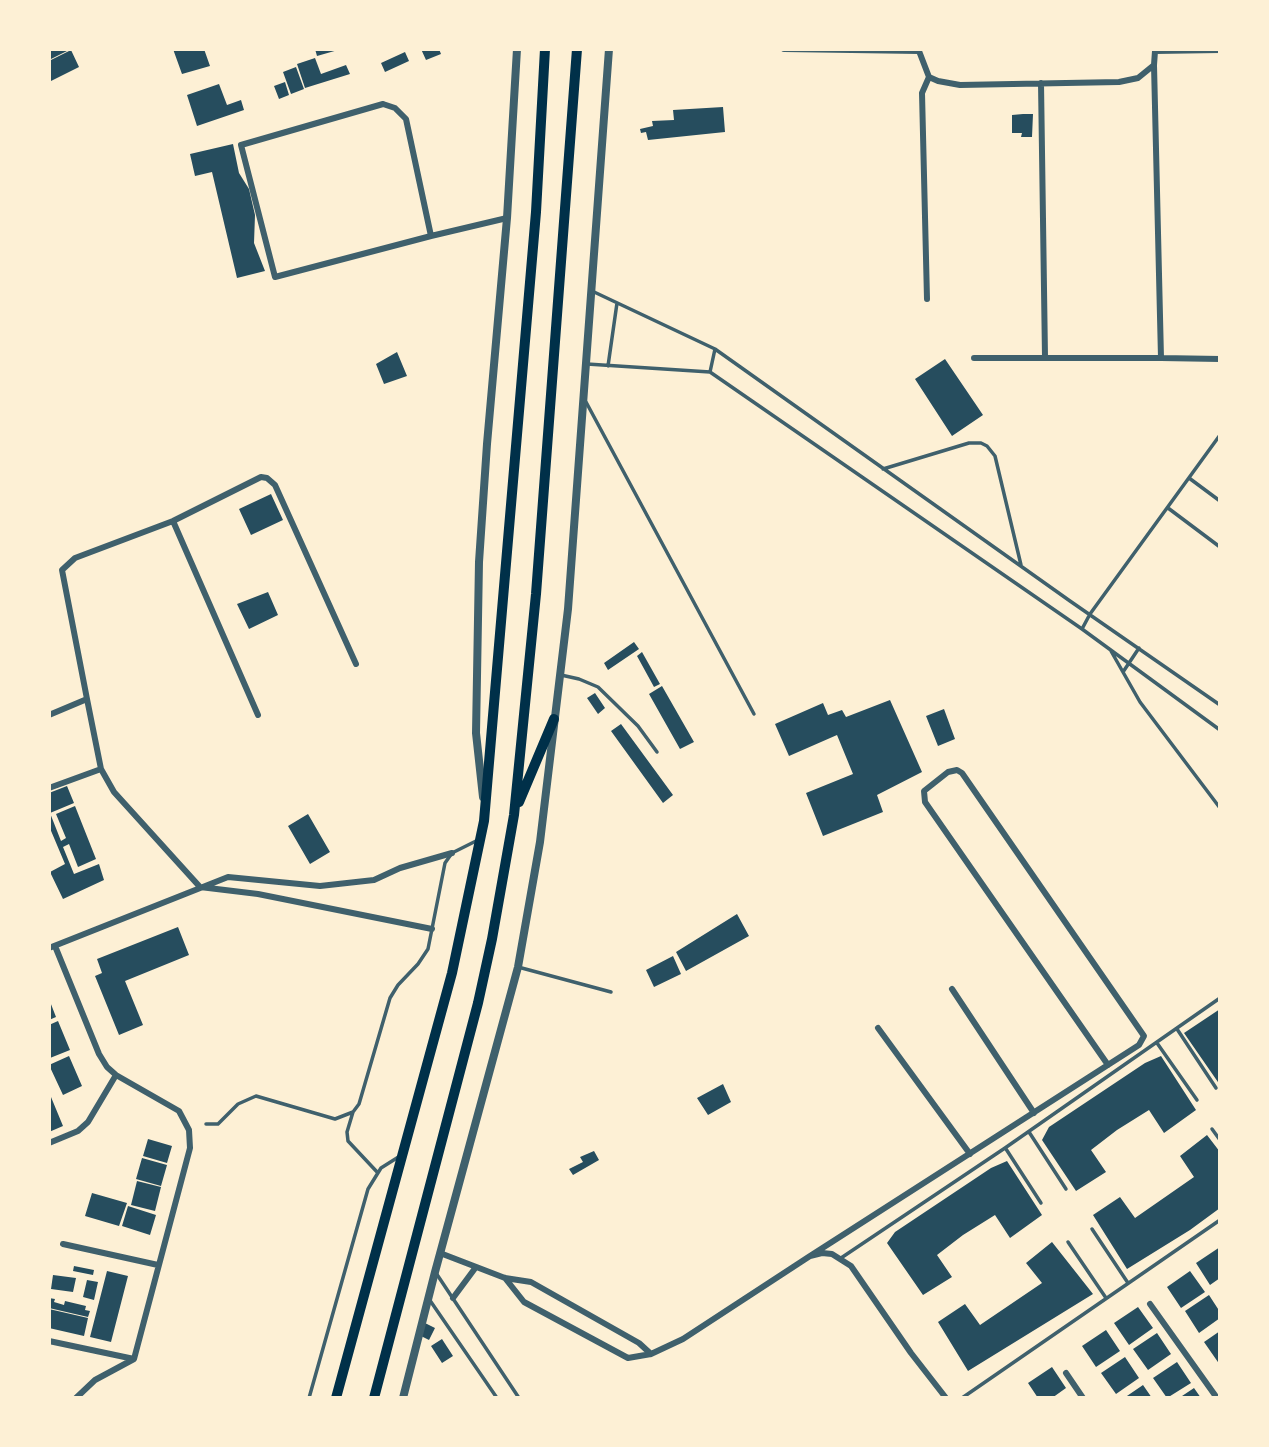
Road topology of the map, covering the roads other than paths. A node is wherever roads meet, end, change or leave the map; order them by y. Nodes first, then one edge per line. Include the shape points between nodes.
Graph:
1 (517, 49) edge
2 (545, 49) edge
3 (577, 49) edge
4 (609, 49) edge
5 (784, 49) edge
6 (919, 50) edge
7 (1155, 50) edge
8 (1220, 50) edge
9 (1154, 65) junction
10 (929, 77) junction
11 (1041, 83) junction
12 (508, 218) junction
13 (431, 236) junction
14 (592, 291) junction
15 (927, 299) dead end
16 (617, 303) junction
17 (715, 349) junction
18 (1045, 357) junction
19 (974, 358) dead end
20 (1161, 358) junction
21 (1220, 359) edge
22 (587, 364) junction
23 (608, 366) junction
24 (710, 372) junction
25 (584, 401) junction
26 (1220, 435) edge
27 (883, 469) junction
28 (1189, 478) junction
29 (1220, 500) edge
30 (1168, 508) junction
31 (173, 521) junction
32 (1220, 547) edge
33 (1021, 567) junction
34 (1090, 614) junction
35 (1082, 629) junction
36 (1139, 648) junction
37 (1110, 649) junction
38 (1128, 663) junction
39 (356, 664) dead end
40 (1123, 672) junction
41 (560, 675) junction
42 (87, 699) junction
43 (1220, 705) edge
44 (754, 714) dead end
45 (49, 715) edge
46 (258, 715) dead end
47 (554, 719) junction
48 (1220, 730) edge
49 (657, 752) dead end
50 (101, 769) junction
51 (49, 788) edge
52 (1220, 808) edge
53 (485, 812) junction
54 (514, 815) junction
55 (480, 839) junction
56 (452, 853) junction
57 (200, 887) junction
58 (432, 929) junction
59 (52, 947) edge
60 (518, 967) junction
61 (952, 989) dead end
62 (611, 992) dead end
63 (1220, 998) edge
64 (878, 1028) dead end
65 (1177, 1029) junction
66 (1157, 1043) junction
67 (1108, 1065) junction
68 (116, 1075) junction
69 (1216, 1088) dead end
70 (1197, 1100) dead end
71 (353, 1112) junction
72 (1034, 1113) junction
73 (206, 1124) dead end
74 (1212, 1129) dead end
75 (1029, 1132) junction
76 (1220, 1140) edge
77 (49, 1143) edge
78 (1006, 1148) junction
79 (402, 1154) junction
80 (970, 1154) junction
81 (378, 1173) junction
82 (1066, 1189) dead end
83 (1041, 1203) dead end
84 (1220, 1220) edge
85 (1092, 1229) dead end
86 (1068, 1242) dead end
87 (63, 1244) dead end
88 (440, 1253) junction
89 (810, 1256) junction
90 (841, 1258) junction
91 (158, 1265) junction
92 (476, 1267) junction
93 (435, 1272) junction
94 (505, 1278) junction
95 (1128, 1283) junction
96 (428, 1298) junction
97 (453, 1298) junction
98 (1106, 1298) junction
99 (1150, 1304) dead end
100 (49, 1341) edge
101 (651, 1354) junction
102 (135, 1359) junction
103 (1066, 1373) dead end
104 (76, 1398) edge
105 (309, 1398) edge
106 (335, 1398) edge
107 (374, 1398) edge
108 (403, 1398) edge
109 (497, 1398) edge
110 (519, 1398) edge
111 (946, 1398) edge
112 (962, 1398) edge
113 (1083, 1398) edge
114 (1216, 1398) edge

1 - 12 street
2 - 53 highway
3 - 54 highway
4 - 14 street
5 - 6 street
6 - 10 street
7 - 8 street
7 - 9 street
9 - 11 street via 1138,78 1119,82
9 - 20 street
10 - 11 street via 960,85
10 - 15 street via 922,93
11 - 18 street
12 - 13 street
12 - 53 street via 479,562 476,733
13 - 13 street via 406,119 395,108 374,105 241,145 275,277
14 - 16 lane
14 - 22 street
16 - 17 lane
16 - 23 lane
17 - 24 lane
17 - 27 lane
18 - 19 street
18 - 20 street
20 - 21 street
22 - 23 lane
22 - 25 street
23 - 24 lane
24 - 35 lane
25 - 41 street
25 - 44 lane
26 - 28 lane
27 - 33 lane
27 - 33 lane via 969,443 987,446 995,456
28 - 29 lane
28 - 30 lane
30 - 32 lane
30 - 34 lane
31 - 39 street via 261,477 272,480
31 - 42 street via 75,558 62,570
31 - 46 street
33 - 34 lane
34 - 35 lane
34 - 36 lane
35 - 37 lane
36 - 38 lane
36 - 43 lane
37 - 38 lane
37 - 40 lane
38 - 40 lane
38 - 48 lane
40 - 52 lane via 1140,702
41 - 47 street
41 - 49 lane via 598,687
42 - 45 street
42 - 50 street
47 - 54 highway
47 - 60 street via 540,842
50 - 51 street
50 - 57 street via 114,792
53 - 55 highway
54 - 107 highway via 492,939 455,1095
55 - 56 lane
55 - 79 highway via 452,973
56 - 57 street via 374,880 320,886 228,877
56 - 58 lane via 441,878
57 - 58 street
57 - 59 street
58 - 71 lane via 428,948 390,998
59 - 68 street via 99,1054
60 - 62 lane
60 - 88 street
61 - 72 street
63 - 65 lane
64 - 80 street
65 - 66 lane
65 - 69 lane
66 - 70 lane
66 - 75 lane
67 - 67 street via 925,802 924,791 948,772 962,773 1140,1028 1144,1036 1139,1045
67 - 72 street
68 - 77 street via 88,1122
68 - 91 street via 179,1111 189,1130 190,1148
71 - 73 lane via 335,1119 257,1096 238,1104 218,1124
71 - 81 lane via 348,1142
72 - 80 street
74 - 76 lane
75 - 78 lane
75 - 82 lane
78 - 83 lane
78 - 90 lane
79 - 81 lane
79 - 106 highway
80 - 89 street
81 - 105 lane via 368,1189
84 - 95 lane
85 - 95 lane
86 - 98 lane
87 - 91 street
88 - 92 street
88 - 93 street
89 - 90 street via 822,1253
89 - 101 street via 683,1339
90 - 111 street
91 - 102 street
92 - 94 street
92 - 97 street
93 - 96 street
93 - 97 lane
94 - 101 street via 531,1282
94 - 101 street via 524,1301 628,1358
95 - 98 lane
96 - 108 street
96 - 109 lane
97 - 110 lane
98 - 112 lane
99 - 114 street
100 - 102 street
102 - 104 street via 94,1381
103 - 113 street

